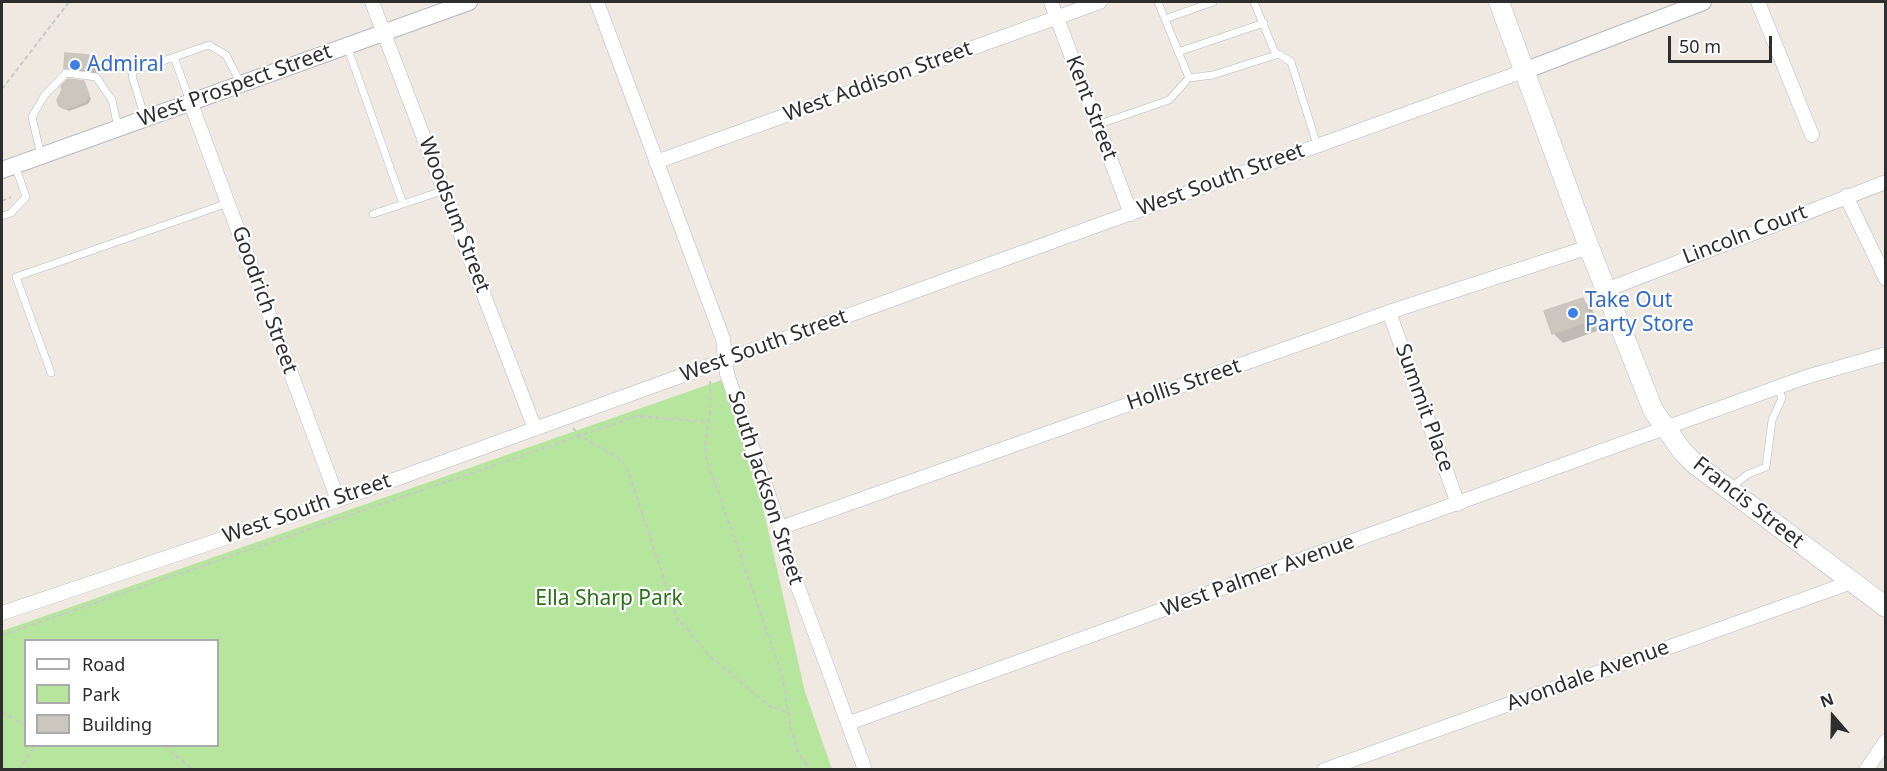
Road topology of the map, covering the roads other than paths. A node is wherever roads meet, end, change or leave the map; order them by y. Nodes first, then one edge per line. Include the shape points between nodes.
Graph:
1 (372, 2) edge
2 (469, 2) edge
3 (597, 2) edge
4 (1051, 2) edge
5 (1100, 2) edge
6 (1158, 2) edge
7 (1213, 2) edge
8 (1254, 2) edge
9 (1499, 2) edge
10 (1703, 2) edge
11 (1758, 2) edge
12 (1057, 18) junction
13 (1165, 19) junction
14 (1264, 23) junction
15 (386, 32) junction
16 (347, 46) junction
17 (1178, 52) junction
18 (1276, 55) junction
19 (174, 57) junction
20 (1524, 71) junction
21 (1189, 78) junction
22 (241, 84) junction
23 (190, 101) junction
24 (145, 118) junction
25 (1097, 125) junction
26 (118, 127) junction
27 (1812, 135) dead end
28 (1317, 144) junction
29 (41, 156) junction
30 (656, 162) junction
31 (8, 167) edge
32 (1886, 182) edge
33 (445, 190) junction
34 (1846, 196) junction
35 (228, 203) junction
36 (403, 204) junction
37 (373, 214) dead end
38 (1131, 214) junction
39 (2, 216) edge
40 (1589, 247) junction
41 (1886, 279) edge
42 (1606, 290) junction
43 (1389, 312) junction
44 (1886, 354) edge
45 (725, 359) junction
46 (51, 373) dead end
47 (1778, 387) junction
48 (1667, 428) junction
49 (535, 429) junction
50 (1728, 490) junction
51 (338, 500) junction
52 (1458, 504) junction
53 (780, 528) junction
54 (1852, 582) junction
55 (1886, 607) edge
56 (2, 613) edge
57 (849, 723) junction
58 (1886, 741) edge
59 (865, 770) edge
60 (1324, 770) edge
61 (1866, 770) edge

1 - 15 street, Woodsum Street
2 - 15 street, West Prospect Street
3 - 30 street, South Jackson Street
4 - 12 street, Kent Street
5 - 12 street, West Addison Street
6 - 13 lane
7 - 13 lane
8 - 14 lane
9 - 20 main road, Francis Street
10 - 20 street
11 - 27 street
12 - 25 street, Kent Street
12 - 30 street, West Addison Street
13 - 17 lane
14 - 17 lane
14 - 18 lane
15 - 16 street, West Prospect Street
15 - 33 street, Woodsum Street
16 - 22 street, West Prospect Street
16 - 36 lane
17 - 21 lane
18 - 21 lane via 1214,75
18 - 28 lane via 1291,62
19 - 22 lane via 209,45 226,55
19 - 23 lane
19 - 24 lane via 134,71 132,76
20 - 28 street, West South Street
20 - 40 main road, Francis Street
21 - 25 lane via 1169,100
22 - 23 street, West Prospect Street
23 - 24 street, West Prospect Street
23 - 35 street, Goodrich Street
24 - 26 street, West Prospect Street
25 - 38 street, Kent Street
26 - 29 street, West Prospect Street
26 - 29 lane via 112,100 96,77 66,73 44,96 32,117
28 - 38 street, West South Street
29 - 31 street, West Prospect Street
30 - 45 street, South Jackson Street via 723,339
31 - 39 lane via 26,197 11,213
32 - 34 street, Lincoln Court
33 - 36 lane
33 - 49 street, Woodsum Street
34 - 41 street
34 - 42 street, Lincoln Court
35 - 46 lane via 16,278
35 - 51 street, Goodrich Street
36 - 37 lane
38 - 45 street, West South Street
40 - 42 main road, Francis Street
40 - 43 street, Hollis Street
42 - 48 main road, Francis Street via 1653,410
43 - 52 street, Summit Place
43 - 53 street, Hollis Street
44 - 47 street, West Palmer Avenue
45 - 49 street, West South Street
45 - 53 street, South Jackson Street
47 - 48 street, West Palmer Avenue
47 - 50 lane via 1782,398 1772,420 1766,467 1748,474
48 - 50 main road, Francis Street via 1689,457
48 - 52 street, West Palmer Avenue
49 - 51 street, West South Street
50 - 54 main road, Francis Street
51 - 56 street, West South Street
52 - 57 street, West Palmer Avenue
53 - 57 street, South Jackson Street via 783,546
54 - 55 main road, Francis Street
54 - 60 street, Avondale Avenue
57 - 59 street, South Jackson Street
58 - 61 street

